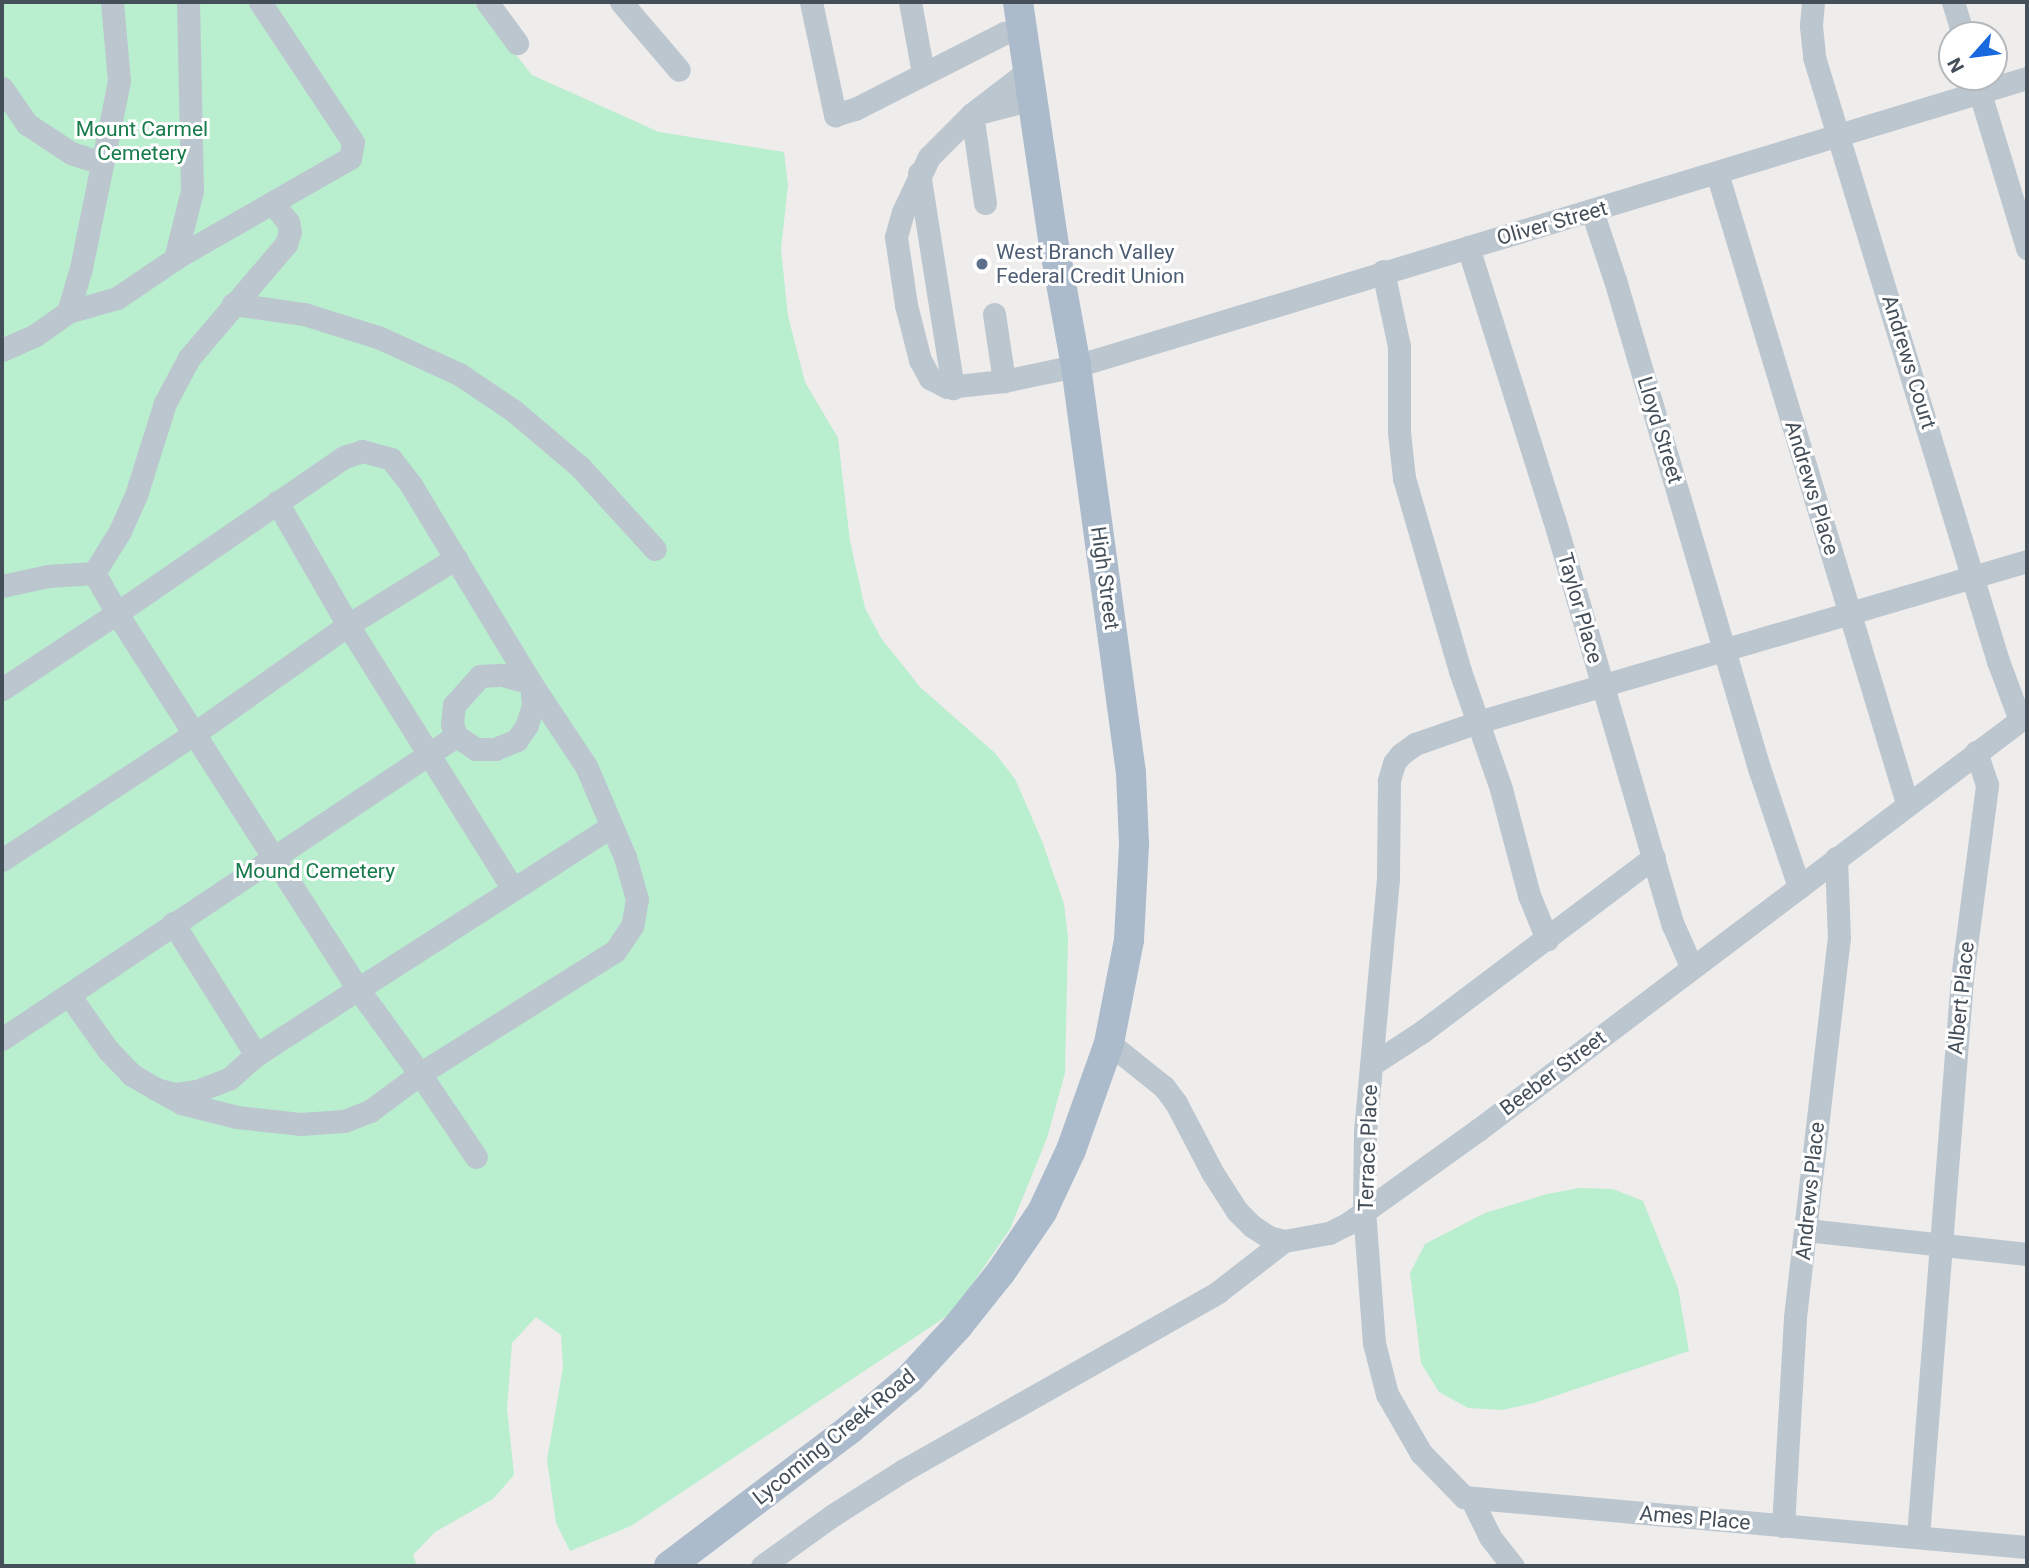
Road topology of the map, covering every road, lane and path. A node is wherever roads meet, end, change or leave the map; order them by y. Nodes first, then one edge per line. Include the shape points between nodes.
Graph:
1 (112, 2) edge
2 (188, 2) edge
3 (261, 2) edge
4 (487, 2) edge
5 (621, 2) edge
6 (811, 2) edge
7 (910, 2) edge
8 (1813, 2) edge
9 (1953, 2) edge
10 (1020, 15) edge
11 (1959, 21) edge
12 (517, 43) dead end
13 (679, 70) dead end
14 (923, 73) junction
15 (2027, 78) edge
16 (2008, 81) edge
17 (1030, 85) junction
18 (2, 88) edge
19 (1961, 91) edge
20 (1979, 91) edge
21 (972, 114) junction
22 (1840, 136) junction
23 (102, 163) junction
24 (919, 172) junction
25 (1717, 173) junction
26 (985, 202) dead end
27 (272, 203) junction
28 (1592, 211) junction
29 (1468, 247) junction
30 (2027, 248) edge
31 (175, 259) junction
32 (1384, 271) junction
33 (233, 304) junction
34 (68, 312) junction
35 (994, 314) dead end
36 (2, 350) edge
37 (1076, 366) junction
38 (1004, 381) junction
39 (953, 388) junction
40 (277, 502) junction
41 (655, 549) dead end
42 (456, 558) junction
43 (2027, 561) edge
44 (94, 573) junction
45 (1974, 576) junction
46 (2, 586) edge
47 (117, 613) junction
48 (1850, 613) junction
49 (348, 625) junction
50 (1725, 650) junction
51 (531, 683) junction
52 (1602, 686) junction
53 (2, 689) edge
54 (2023, 717) edge
55 (1478, 722) junction
56 (195, 733) junction
57 (456, 736) junction
58 (1976, 752) junction
59 (430, 754) junction
60 (1907, 803) junction
61 (610, 827) junction
62 (276, 857) junction
63 (1654, 857) junction
64 (1836, 858) junction
65 (2, 860) edge
66 (1799, 887) junction
67 (513, 889) junction
68 (173, 923) junction
69 (1547, 939) junction
70 (1692, 968) junction
71 (358, 989) junction
72 (69, 995) junction
73 (2, 1040) edge
74 (1109, 1043) junction
75 (256, 1055) junction
76 (1371, 1065) junction
77 (420, 1074) junction
78 (156, 1089) junction
79 (1071, 1150) joint
80 (477, 1157) dead end
81 (1364, 1210) junction
82 (1806, 1230) junction
83 (1284, 1241) junction
84 (1942, 1246) junction
85 (2027, 1254) edge
86 (1471, 1498) junction
87 (1783, 1526) junction
88 (1918, 1536) junction
89 (2027, 1547) edge
90 (669, 1566) edge
91 (762, 1566) edge
92 (1513, 1566) edge

1 - 23 street via 119,81
2 - 31 street via 192,191
3 - 27 street via 354,150 342,163
4 - 12 street
5 - 13 street
6 - 14 street via 835,115
7 - 14 street
8 - 22 street, Andrews Court via 1814,57
9 - 11 street
10 - 14 street via 1004,33
10 - 17 main road, High Street
15 - 16 street, Oliver Street
17 - 21 street via 991,112
17 - 37 main road, High Street
18 - 23 street via 27,124 71,153
19 - 22 street, Oliver Street
20 - 30 street
21 - 24 street
21 - 26 street
22 - 25 street, Oliver Street
22 - 45 street, Andrews Court
23 - 34 street
24 - 39 street
24 - 39 street via 897,237 906,305 920,360 930,378
25 - 28 street, Oliver Street
25 - 48 street, Andrews Place
27 - 31 street
27 - 33 street via 288,222 286,244
28 - 29 street, Oliver Street
28 - 50 street, Lloyd Street
29 - 32 street, Oliver Street
29 - 52 street, Taylor Place
31 - 34 street via 117,298
32 - 37 street, Oliver Street
32 - 55 street via 1399,346 1404,478
33 - 41 street via 304,314 379,337 459,374 514,411 580,467
33 - 44 street via 189,358 165,403 136,495
34 - 36 street
35 - 38 street
37 - 38 street, Oliver Street
37 - 74 main road, High Street via 1131,773 1134,844 1129,940
38 - 39 street, Oliver Street
40 - 42 street via 344,457 362,452 391,459
40 - 47 street
40 - 49 street
42 - 49 street
42 - 51 street
43 - 45 street
44 - 46 street
44 - 47 street
45 - 48 street
45 - 54 street, Andrews Court via 1998,661
47 - 53 street
47 - 56 street
48 - 50 street
48 - 60 street, Andrews Place
49 - 56 street
49 - 59 street
50 - 52 street
50 - 66 street, Lloyd Street
51 - 57 street via 502,675 480,676 454,705
51 - 57 street via 533,705 517,740 495,749 476,749
51 - 61 street via 586,766
52 - 55 street
52 - 63 street, Taylor Place
54 - 58 street, Beeber Street
55 - 69 street via 1529,895
55 - 76 street, Terrace Place via 1415,744 1394,763 1389,781 1388,878
56 - 62 street
56 - 65 street
57 - 59 street
58 - 60 street, Beeber Street
58 - 84 street, Albert Place via 1987,785 1962,978
59 - 62 street
59 - 67 street
60 - 64 street, Beeber Street
61 - 67 street
61 - 77 street via 637,900 632,926 615,951
62 - 68 street
62 - 71 street
63 - 69 street
63 - 70 street, Taylor Place via 1673,925
64 - 66 street, Beeber Street
64 - 82 street, Andrews Place via 1839,939
66 - 70 street, Beeber Street
67 - 71 street
68 - 72 street
68 - 75 street
69 - 76 street
70 - 81 street, Beeber Street
71 - 75 street
71 - 77 street
72 - 73 street
72 - 78 street via 107,1050
74 - 79 main road, High Street
74 - 83 street via 1164,1087 1237,1211 1269,1237
75 - 78 street via 229,1079 197,1091 175,1094
76 - 81 street, Terrace Place
77 - 78 street via 370,1111 344,1121 300,1124 237,1117 181,1103
77 - 80 street
79 - 90 main road, Lycoming Creek Road via 1042,1212 1001,1272 910,1378
81 - 83 street, Beeber Street via 1329,1233
81 - 86 street, Terrace Place via 1374,1343 1387,1394 1421,1452 1464,1497
82 - 84 street
82 - 87 street, Andrews Place via 1795,1317
83 - 91 street via 1219,1292 904,1470
84 - 85 street
84 - 88 street
86 - 87 street, Ames Place
86 - 92 street via 1490,1536
87 - 88 street, Ames Place
88 - 89 street, Ames Place

